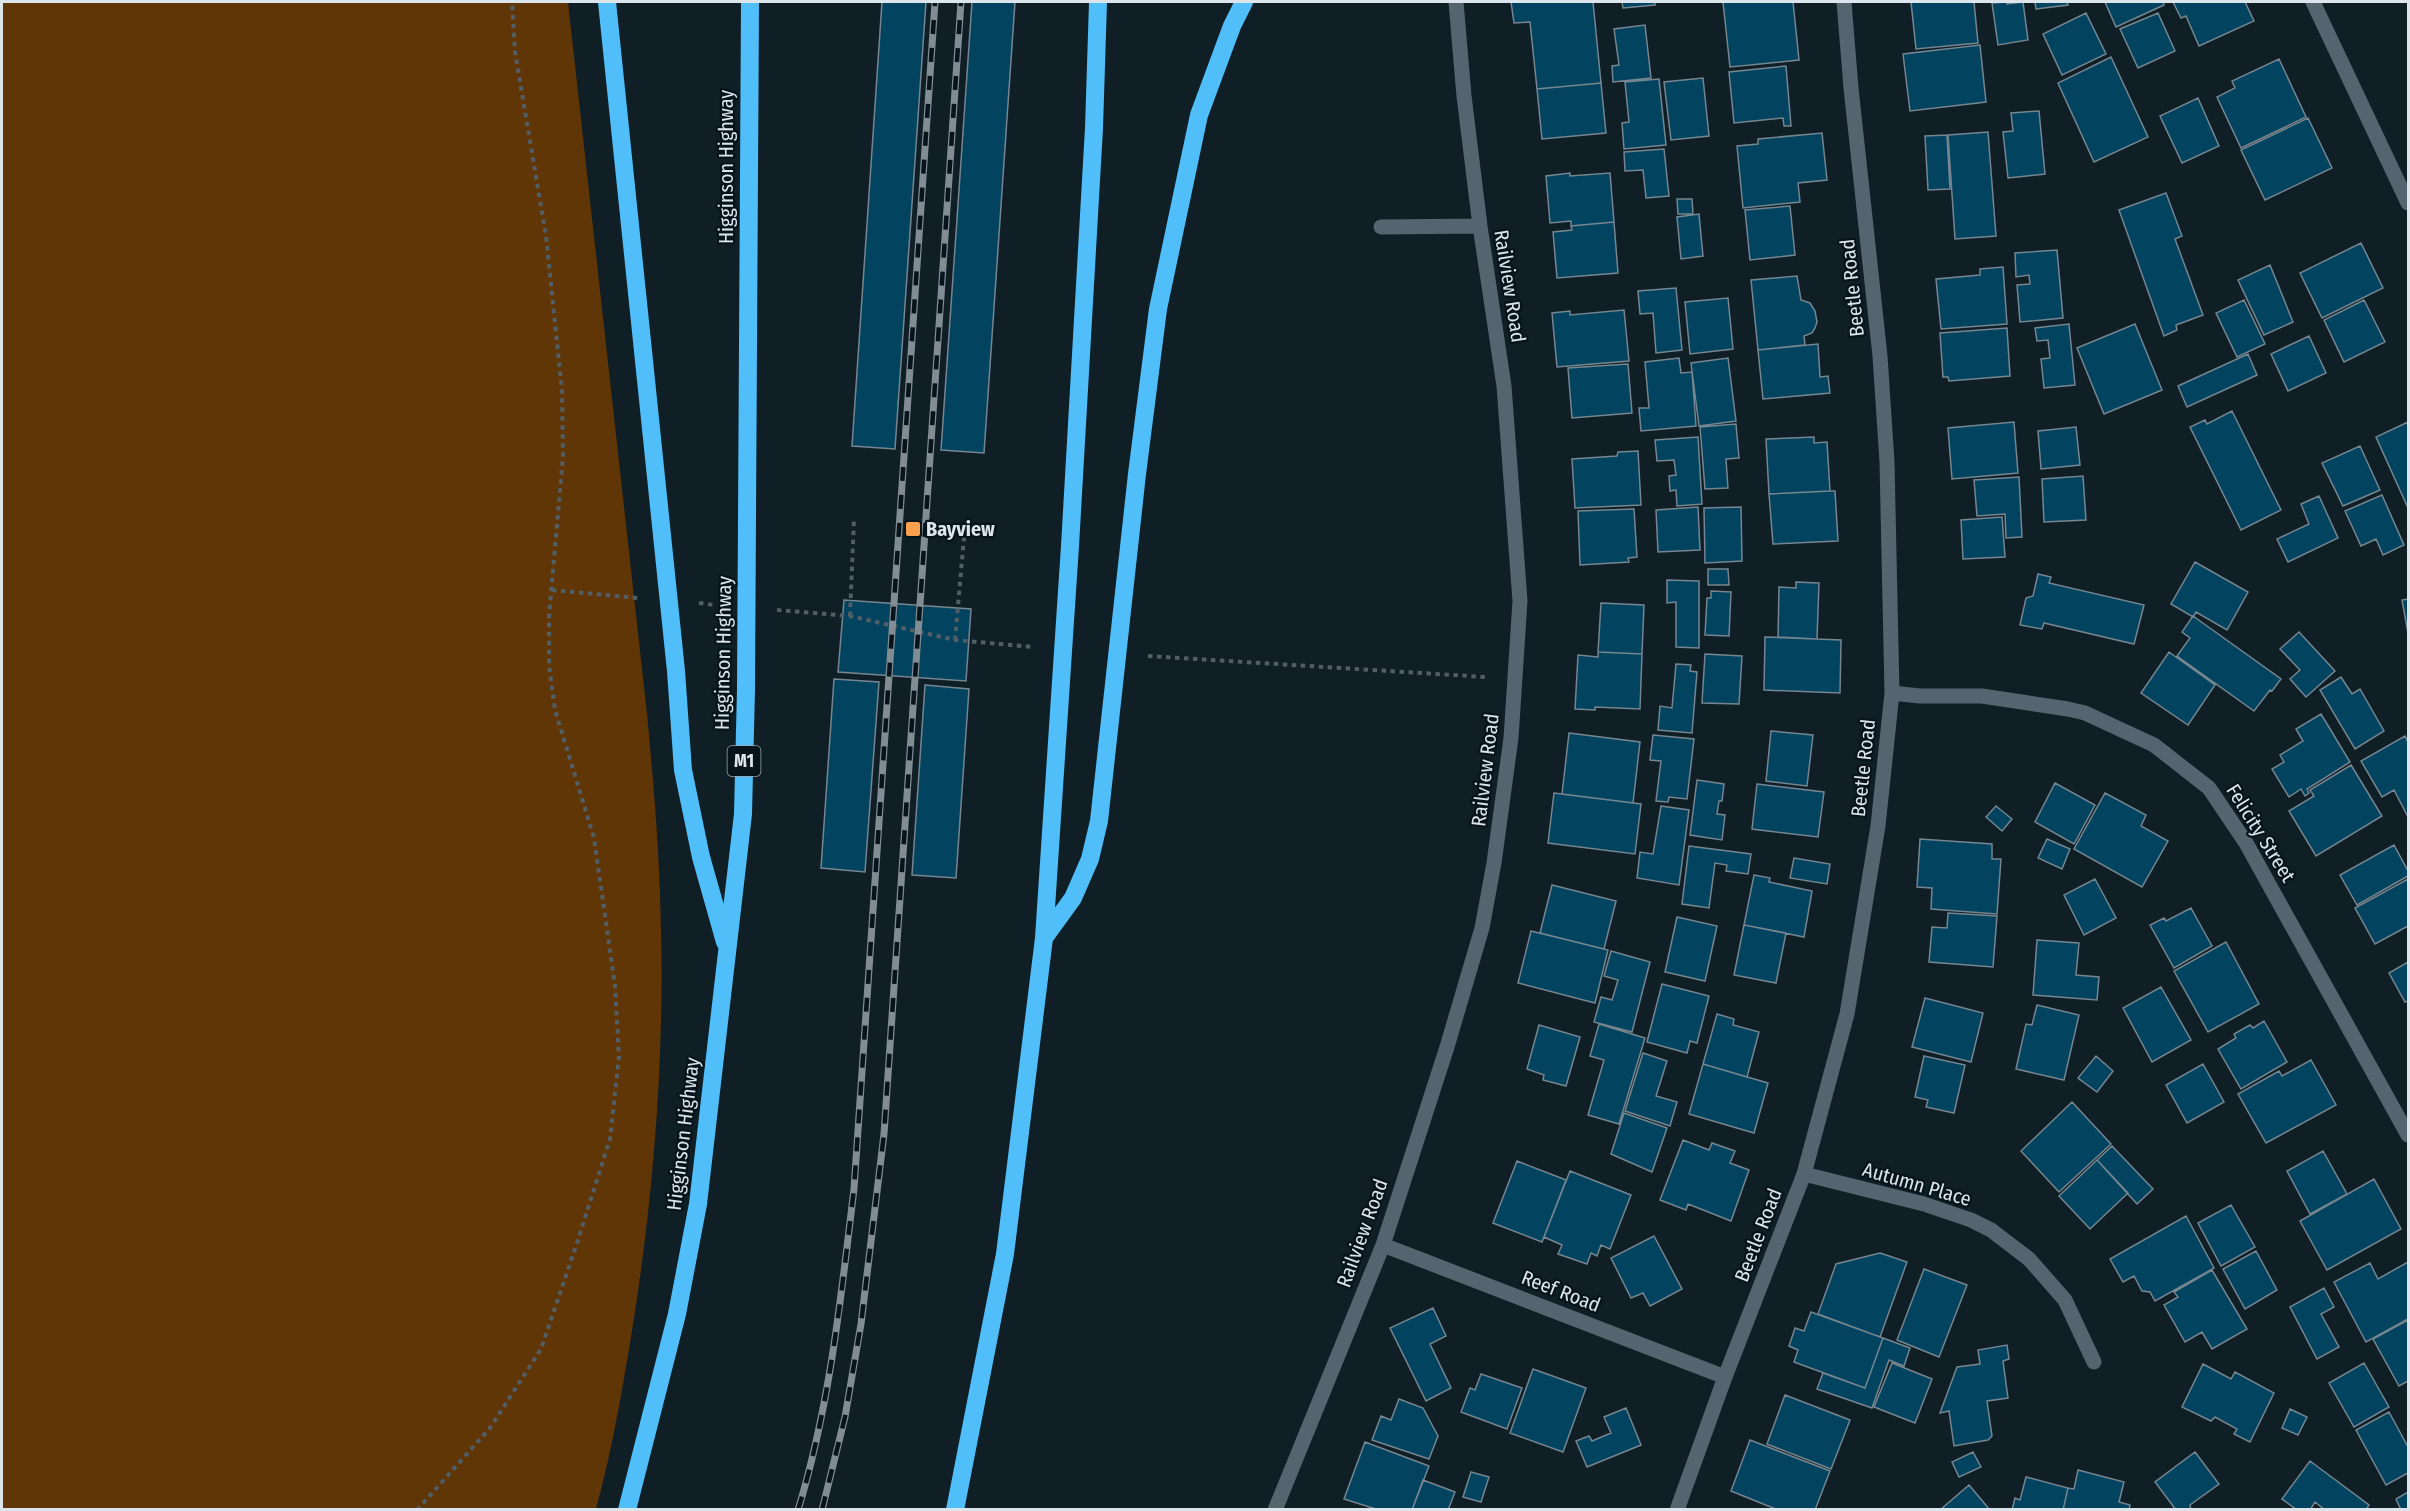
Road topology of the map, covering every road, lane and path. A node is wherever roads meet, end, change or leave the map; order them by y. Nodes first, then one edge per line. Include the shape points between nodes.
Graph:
1 (512, 2) edge
2 (607, 2) edge
3 (750, 2) edge
4 (1098, 2) edge
5 (1244, 2) edge
6 (1456, 2) edge
7 (1844, 2) edge
8 (2313, 2) edge
9 (2409, 203) edge
10 (1480, 225) junction
11 (1381, 227) dead end
12 (854, 519) dead end
13 (965, 526) dead end
14 (552, 590) junction
15 (647, 599) dead end
16 (695, 603) dead end
17 (719, 605) dead end
18 (766, 609) dead end
19 (850, 616) junction
20 (955, 640) junction
21 (1034, 648) dead end
22 (1136, 655) dead end
23 (1515, 678) junction
24 (1892, 693) junction
25 (1044, 938) junction
26 (728, 953) junction
27 (2409, 1135) edge
28 (1803, 1174) junction
29 (1383, 1245) junction
30 (2094, 1362) dead end
31 (1725, 1377) junction
32 (417, 1509) edge
33 (627, 1509) edge
34 (955, 1509) edge
35 (1275, 1509) edge
36 (1677, 1509) edge

1 - 14 path via 515,52 546,236 562,391 563,457
2 - 26 highway via 683,770 701,857
3 - 26 highway, Higginson Highway / M1 via 746,689 742,814
4 - 25 highway via 1071,534
5 - 25 highway via 1199,115 1158,309 1099,821 1090,859 1073,898
6 - 10 street, Railview Road
7 - 24 street, Beetle Road via 1881,356
8 - 9 street
10 - 11 street
10 - 23 street, Railview Road via 1504,386 1520,601
12 - 19 path
13 - 20 path
14 - 15 path
14 - 32 path via 549,665 555,710 594,838 615,986 619,1057 610,1139 541,1349 490,1428
16 - 17 path
18 - 19 path
19 - 20 path
20 - 21 path
22 - 23 path
23 - 29 street, Railview Road via 1511,738 1482,928
24 - 27 street, Felicity Street via 1982,696 2085,714 2154,745 2209,788 2246,843
24 - 28 street, Beetle Road via 1878,826 1847,1014
25 - 34 highway via 1005,1254
26 - 33 highway, Higginson Highway / M1 via 698,1204 677,1314
28 - 30 street, Autumn Place via 1924,1204 1991,1230 2029,1259 2066,1300
28 - 31 street, Beetle Road
29 - 31 street, Reef Road
29 - 35 street, Railview Road
31 - 36 street, Beetle Road

